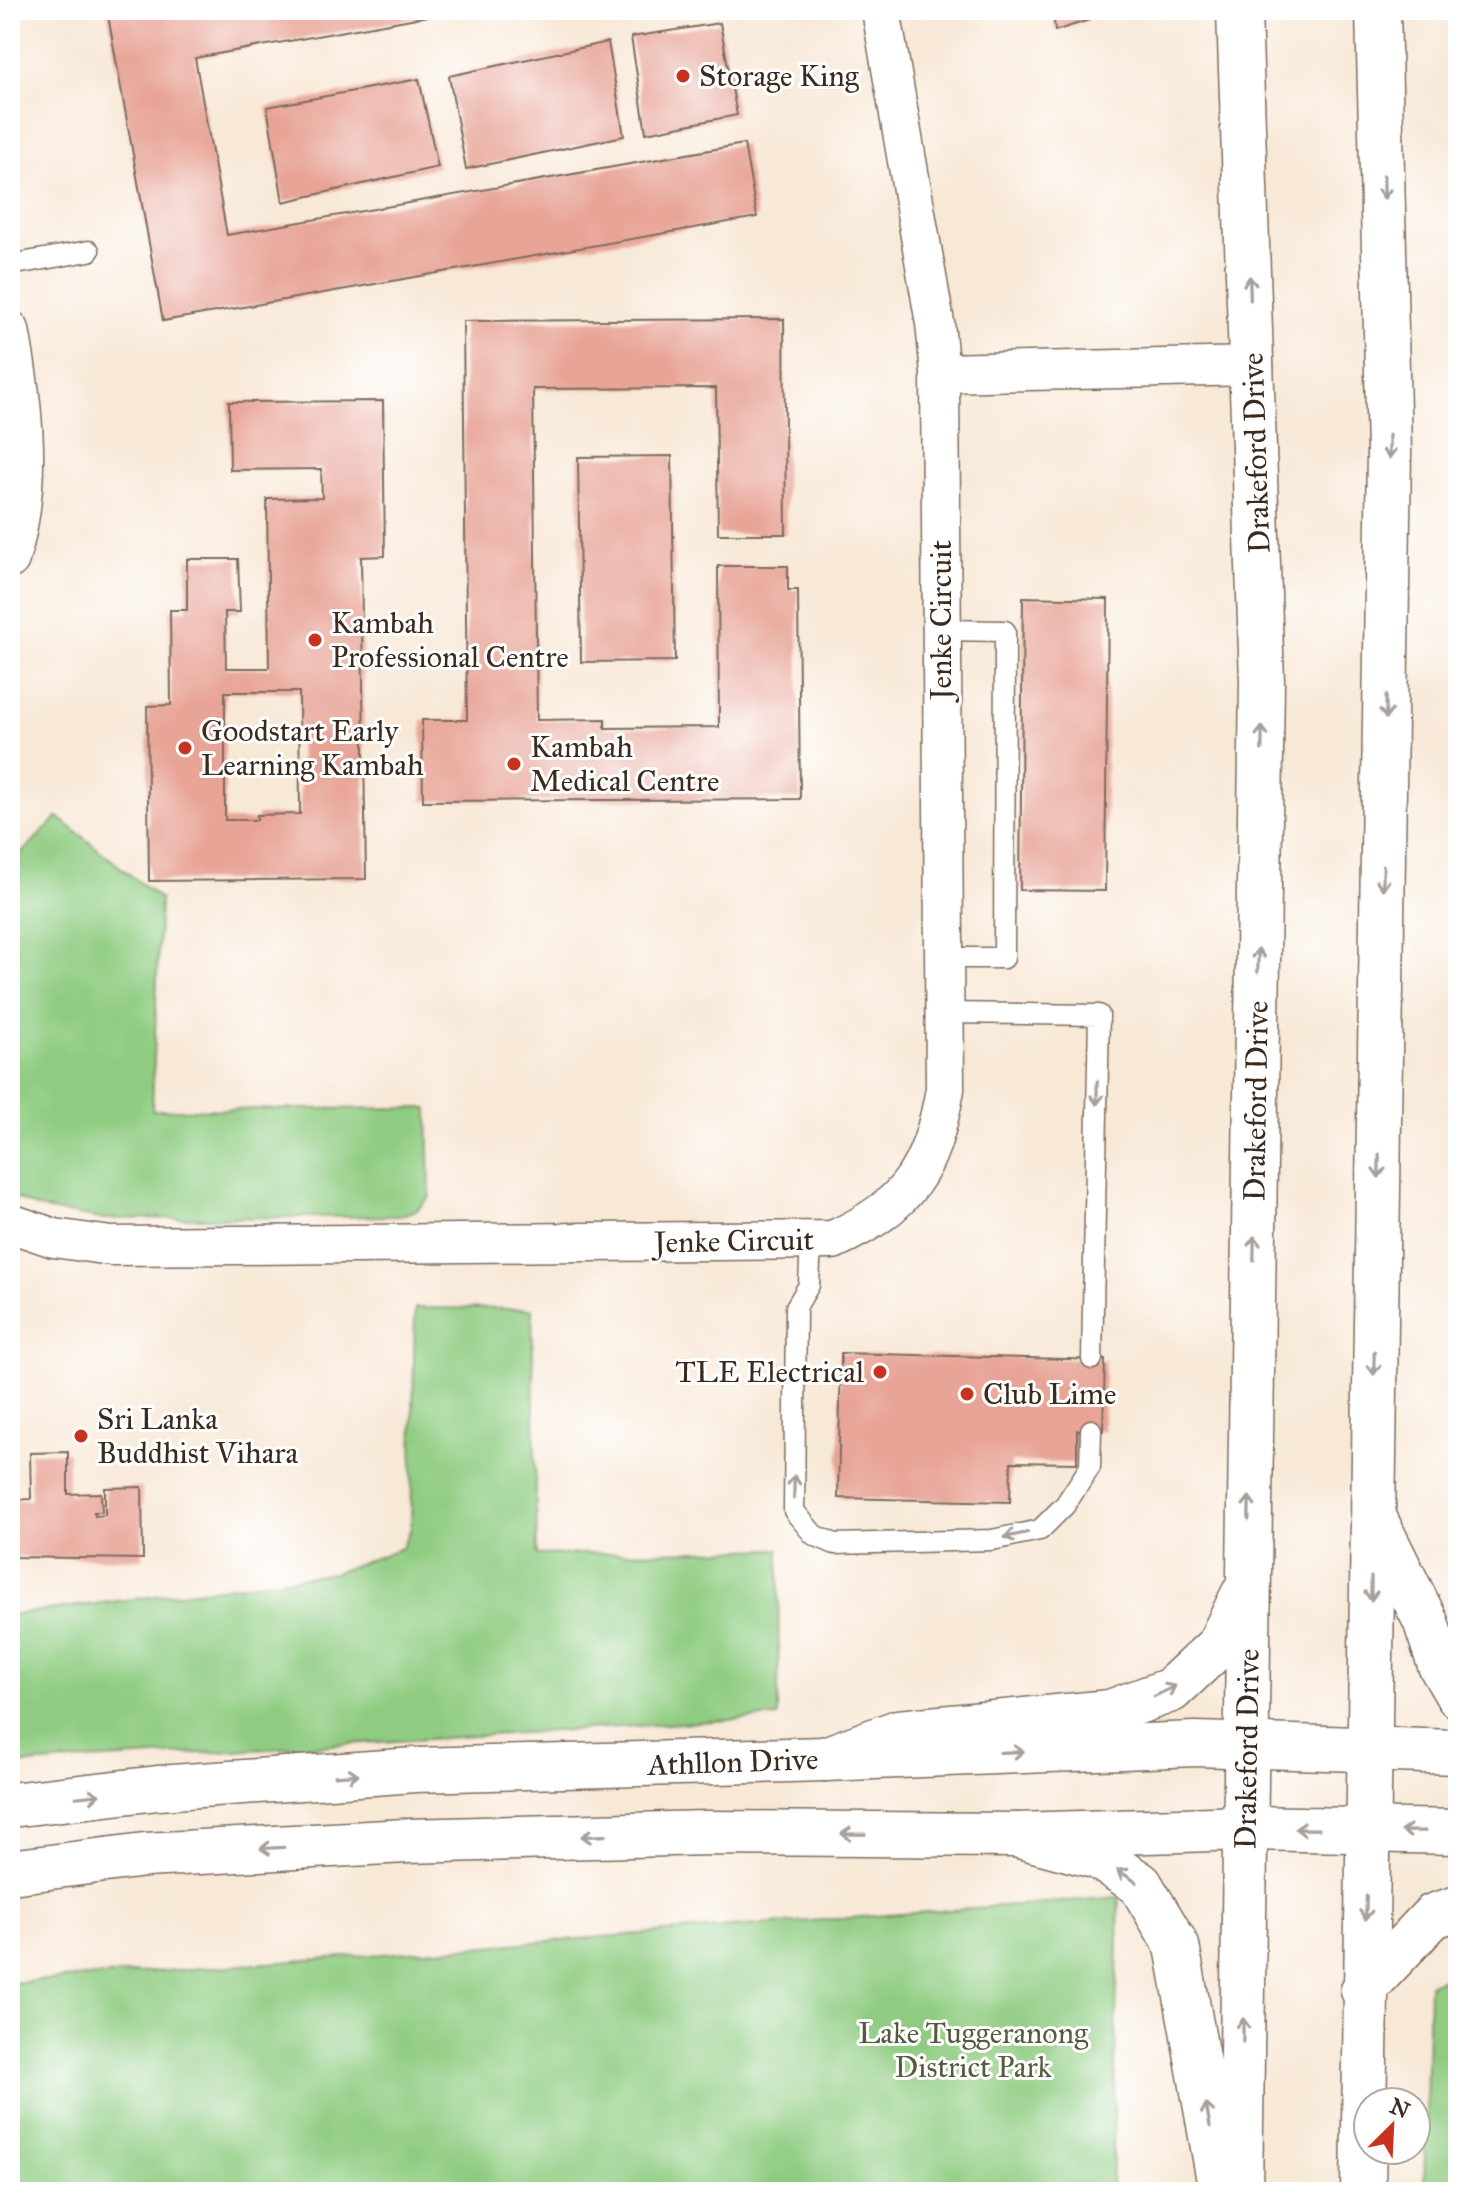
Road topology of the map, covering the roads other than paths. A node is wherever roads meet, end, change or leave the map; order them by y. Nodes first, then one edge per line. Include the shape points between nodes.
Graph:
1 (881, 10) edge
2 (1239, 10) edge
3 (1378, 10) edge
4 (89, 251) dead end
5 (10, 265) edge
6 (10, 330) edge
7 (1254, 366) junction
8 (940, 373) junction
9 (10, 559) edge
10 (942, 630) junction
11 (944, 958) junction
12 (944, 1013) junction
13 (10, 1223) edge
14 (811, 1240) junction
15 (1092, 1359) dead end
16 (1091, 1430) dead end
17 (1371, 1511) junction
18 (1248, 1586) junction
19 (1458, 1696) edge
20 (1247, 1745) junction
21 (1369, 1747) junction
22 (1458, 1752) edge
23 (825, 1759) junction
24 (10, 1805) edge
25 (1246, 1828) junction
26 (1368, 1830) junction
27 (1458, 1832) edge
28 (1016, 1835) junction
29 (10, 1872) edge
30 (1458, 1908) edge
31 (1363, 1990) junction
32 (1221, 2192) edge
33 (1240, 2192) edge
34 (1363, 2192) edge

1 - 8 street, Jenke Circuit
7 -> 2 main road, Drakeford Drive
3 -> 17 main road via 1389,452
4 - 5 lane
6 - 9 street via 25,440 23,502
7 - 8 street
18 -> 7 main road, Drakeford Drive via 1262,682
8 - 10 street, Jenke Circuit
10 - 11 street, Jenke Circuit
10 - 11 lane via 1005,631 1004,958
11 - 12 street, Jenke Circuit
12 - 14 street, Jenke Circuit via 942,1104 937,1134 917,1176 870,1223 833,1240
12 -> 15 lane via 1099,1015
13 - 14 street, Jenke Circuit via 54,1238 111,1246
16 -> 14 lane via 1090,1467 1065,1505 1040,1530 992,1540 850,1544 814,1535 794,1511 796,1307 809,1285
17 - 19 main road
17 -> 21 main road
18 - 20 main road, Drakeford Drive
23 -> 18 main road via 898,1732 1110,1712 1171,1690 1218,1646
20 - 21 main road, Athllon Drive
23 -> 20 main road, Athllon Drive
20 - 25 main road, Drakeford Drive
21 - 22 main road, Athllon Drive
21 - 26 main road
24 -> 23 main road, Athllon Drive via 158,1788 415,1770
26 -> 25 main road
25 - 28 main road
33 -> 25 main road, Drakeford Drive
27 -> 26 main road
26 -> 31 main road
28 -> 29 main road via 707,1833 406,1841 145,1855
32 -> 28 main road via 1177,1946 1140,1884 1098,1857
30 - 31 main road via 1433,1916
31 - 34 main road

